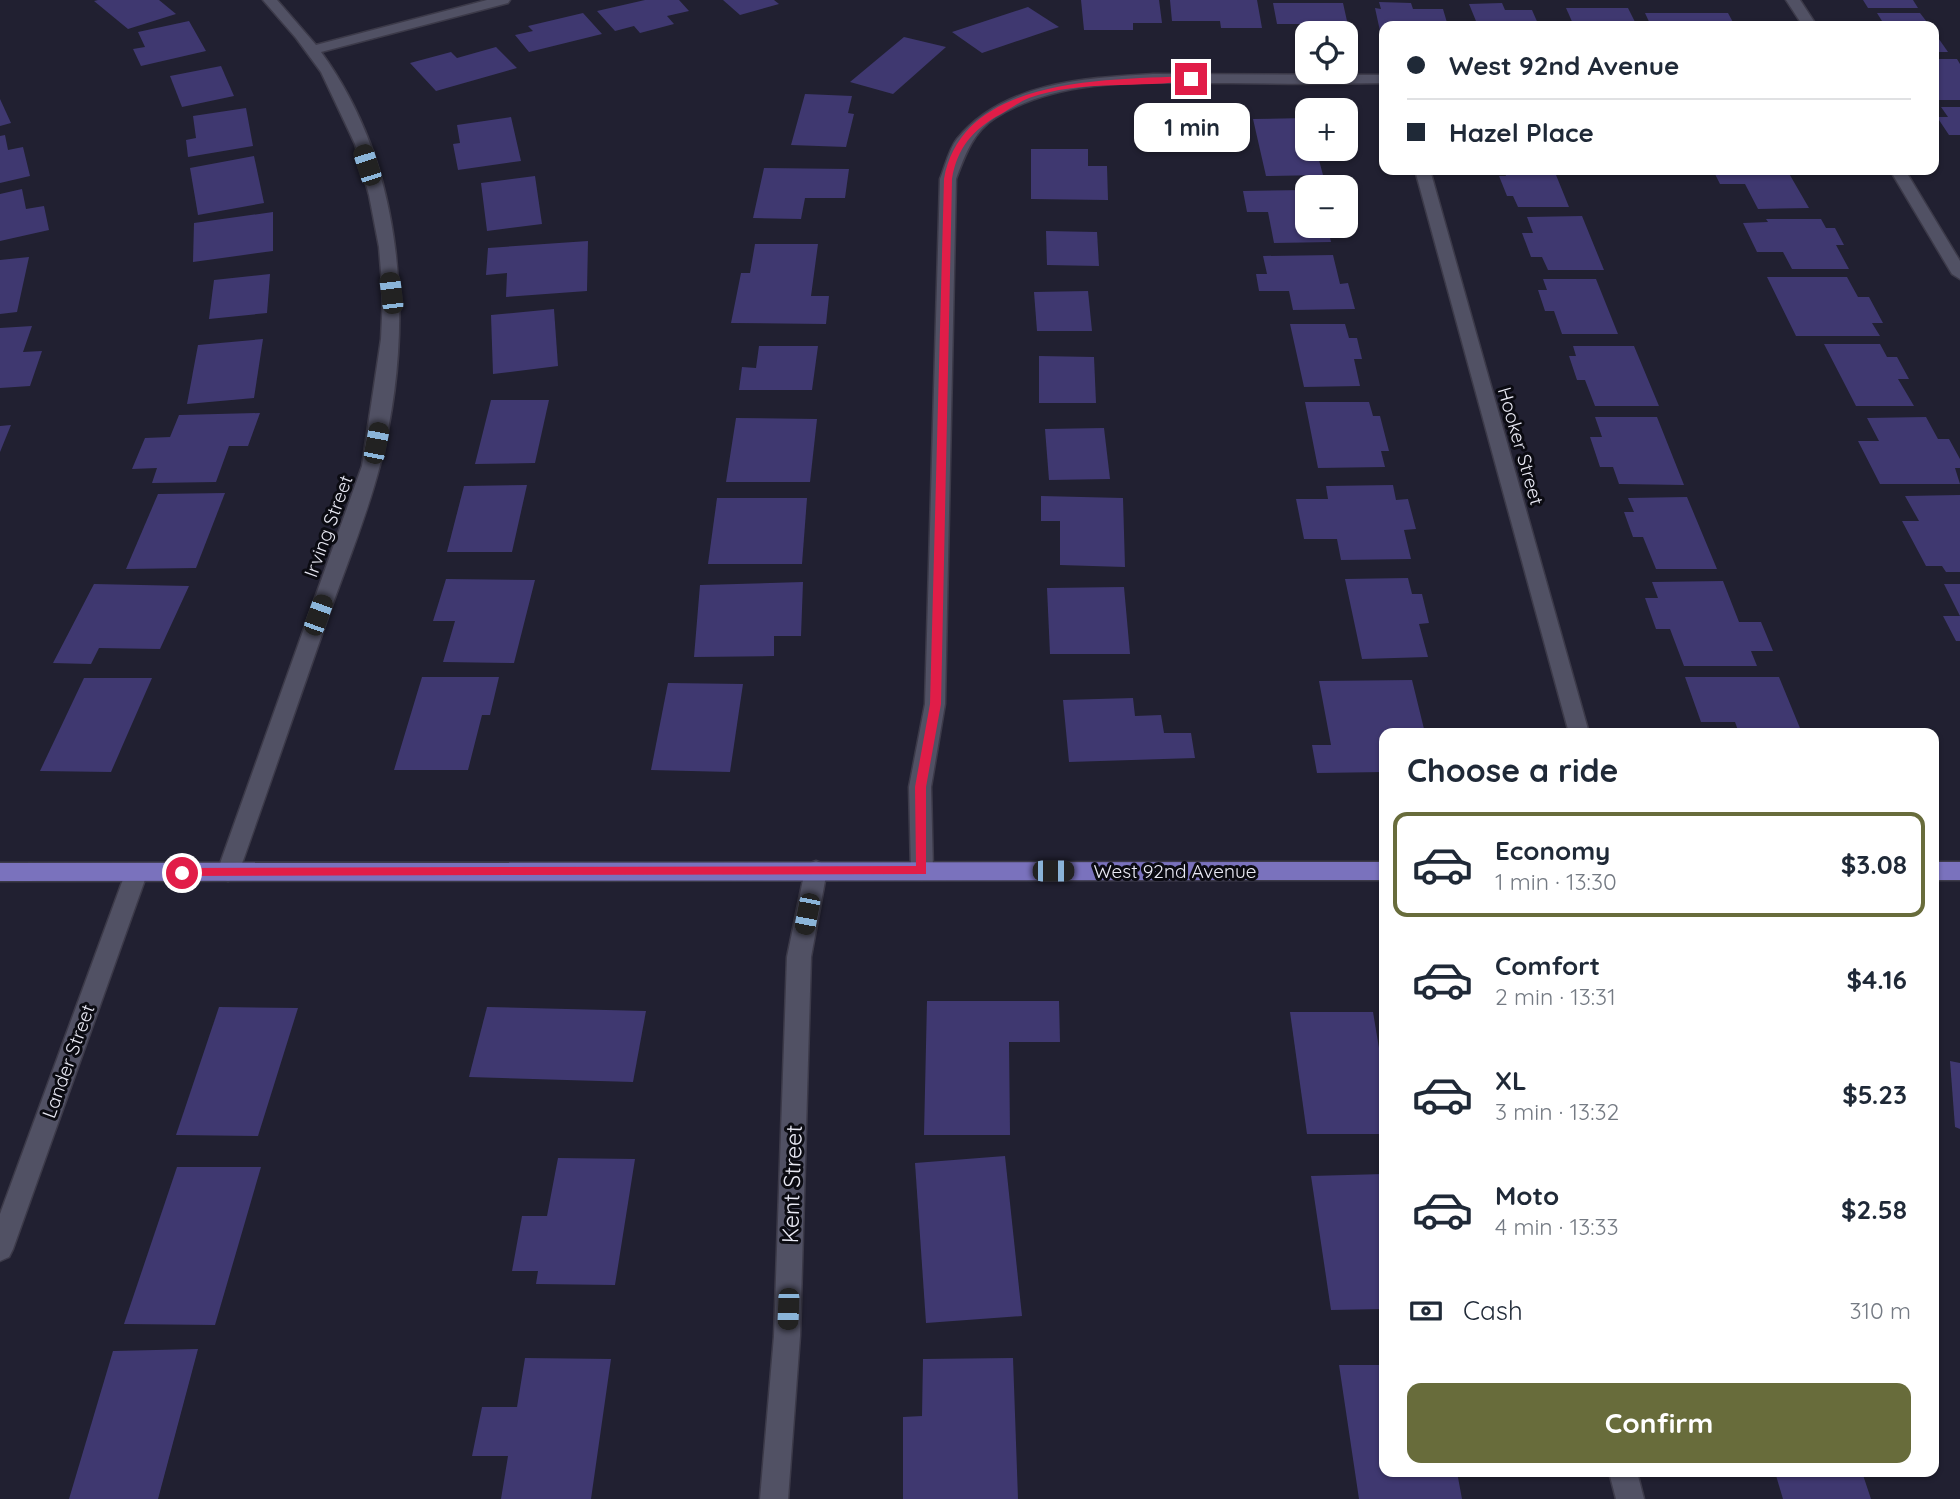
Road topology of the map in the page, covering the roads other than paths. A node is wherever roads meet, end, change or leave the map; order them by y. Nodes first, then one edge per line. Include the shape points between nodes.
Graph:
1 (271, 0) edge
2 (503, 0) edge
3 (1793, 0) edge
4 (1807, 21) edge
5 (313, 50) junction
6 (1379, 79) edge
7 (1423, 175) edge
8 (1900, 175) edge
9 (1960, 274) edge
10 (1578, 728) edge
11 (816, 870) junction
12 (922, 871) junction
13 (1379, 871) edge
14 (1960, 871) edge
15 (0, 872) edge
16 (228, 872) junction
17 (1939, 872) edge
18 (136, 874) junction
19 (0, 1249) edge
20 (1624, 1477) edge
21 (775, 1499) edge
22 (1630, 1499) edge

1 - 5 street, Irving Street
2 - 5 street
3 - 4 street
5 - 16 street, Irving Street via 352,117 375,189 391,293 384,396 371,466
6 - 12 street via 1163,78 1054,89 1026,97 989,117 960,143 948,179 936,704 920,787
7 - 10 street, Hooker Street
8 - 9 street
11 - 12 main road, West 92nd Avenue
11 - 16 main road, West 92nd Avenue
11 - 21 street, Kent Street via 799,957 787,1336
12 - 13 main road, West 92nd Avenue
14 - 17 main road
15 - 18 main road, West 92nd Avenue
16 - 18 main road, West 92nd Avenue
18 - 19 street, Lander Street
20 - 22 street

